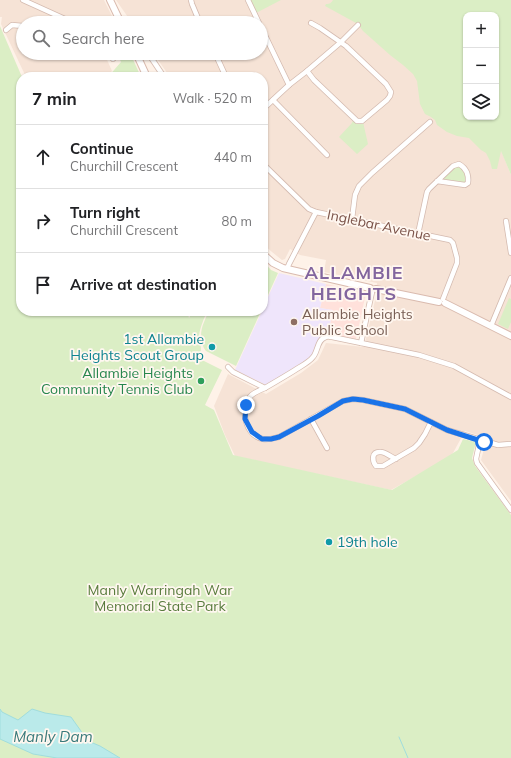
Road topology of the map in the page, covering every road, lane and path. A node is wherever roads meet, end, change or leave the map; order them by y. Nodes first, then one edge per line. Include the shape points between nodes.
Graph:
1 (23, 0) edge
2 (110, 0) edge
3 (191, 0) edge
4 (248, 0) edge
5 (60, 16) edge
6 (117, 16) edge
7 (197, 16) edge
8 (256, 16) edge
9 (311, 23) dead end
10 (16, 25) edge
11 (358, 26) dead end
12 (6, 30) dead end
13 (268, 42) edge
14 (341, 42) junction
15 (139, 60) edge
16 (153, 60) edge
17 (218, 60) edge
18 (307, 71) junction
19 (145, 72) edge
20 (161, 72) edge
21 (224, 72) edge
22 (289, 85) junction
23 (273, 100) junction
24 (268, 104) edge
25 (430, 122) dead end
26 (327, 155) dead end
27 (268, 169) edge
28 (437, 181) junction
29 (316, 212) junction
30 (352, 219) junction
31 (506, 221) dead end
32 (418, 234) junction
33 (511, 253) edge
34 (268, 258) edge
35 (287, 269) junction
36 (511, 278) edge
37 (373, 290) junction
38 (442, 301) junction
39 (491, 326) junction
40 (511, 336) edge
41 (361, 343) junction
42 (228, 367) dead end
43 (265, 388) junction
44 (511, 397) edge
45 (311, 419) junction
46 (431, 422) junction
47 (480, 440) junction
48 (511, 444) edge
49 (327, 448) dead end
50 (396, 459) junction
51 (511, 510) edge

1 - 5 street
2 - 6 main road
3 - 7 street
4 - 8 street
9 - 14 street
10 - 12 street via 12,25
11 - 14 street
13 - 22 street
14 - 18 street
14 - 18 street via 386,84 391,92 387,100 362,121 357,121
15 - 19 main road
16 - 20 street
17 - 21 street
18 - 22 street
22 - 23 street
23 - 24 street
23 - 26 street
25 - 30 street via 359,186
27 - 29 street, Inglebar Avenue
28 - 28 street via 465,186 468,184 466,169 459,164 453,166
28 - 32 street via 428,192
29 - 30 street, Inglebar Avenue
29 - 35 street
30 - 32 street, Inglebar Avenue
31 - 33 street
32 - 38 street, Inglebar Avenue via 450,240 453,243 457,263
34 - 35 main road
35 - 37 main road
36 - 39 street
37 - 38 main road
37 - 41 street
38 - 39 main road
39 - 40 main road
41 - 43 street via 326,337 321,340 314,357
41 - 44 street via 454,366
42 - 43 street
43 - 45 street via 251,396 246,405 245,419 258,437 279,437
45 - 46 street via 343,401 353,399 405,409
45 - 49 street
46 - 47 street
46 - 50 street via 419,443
47 - 48 street via 498,446
47 - 51 street via 477,463
50 - 50 street via 380,467 373,462 374,455 378,452

